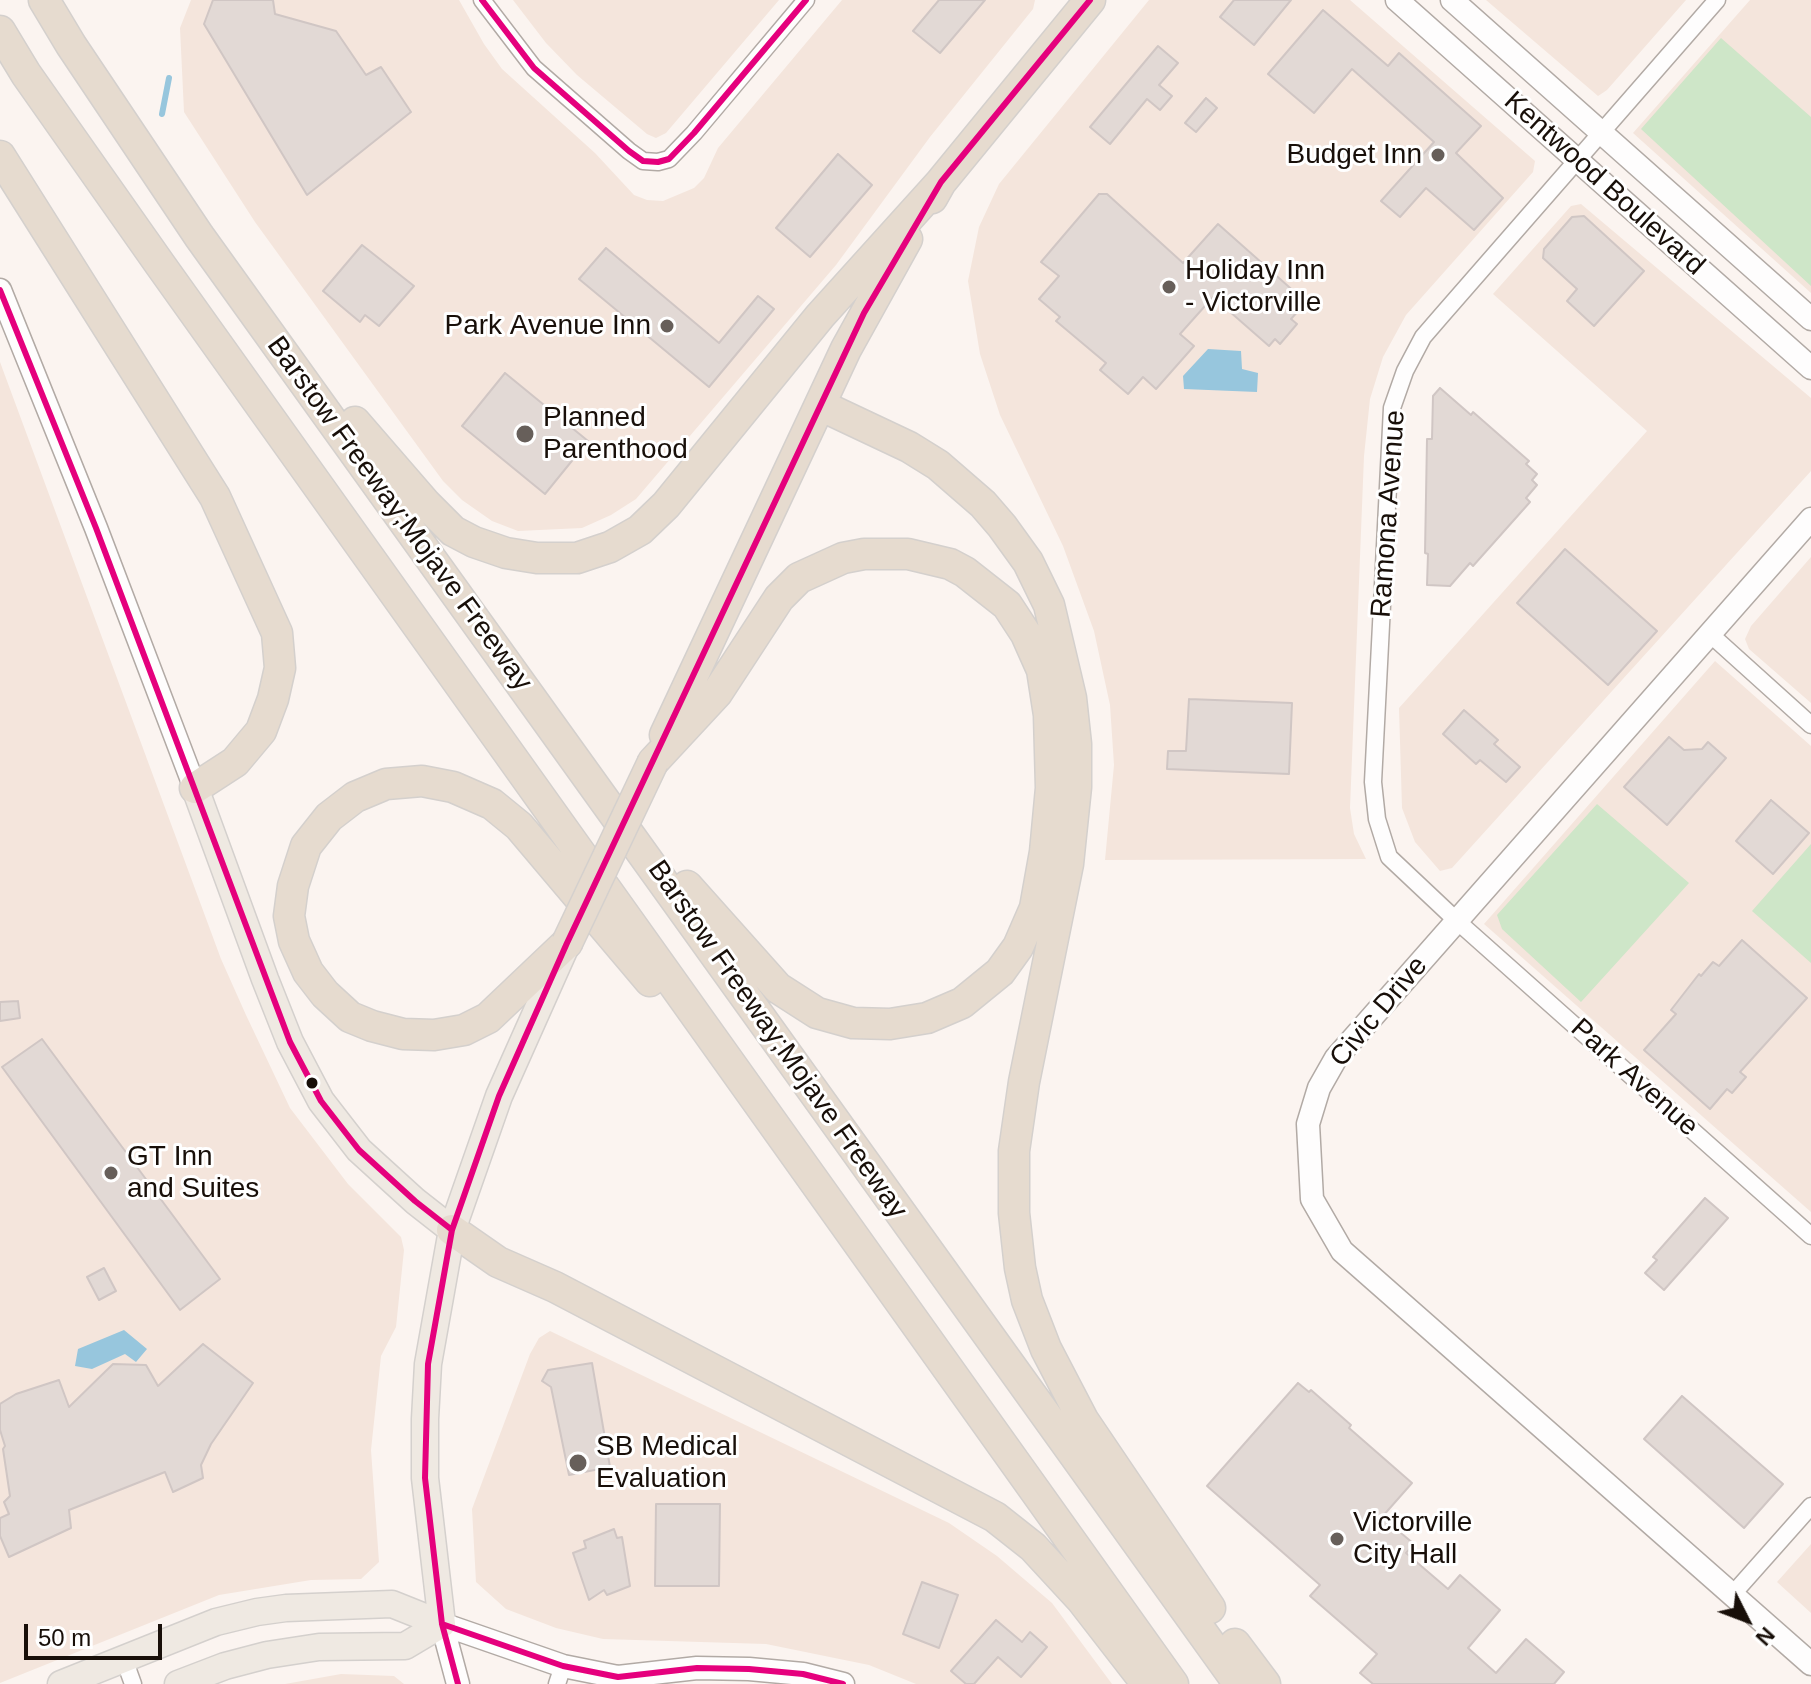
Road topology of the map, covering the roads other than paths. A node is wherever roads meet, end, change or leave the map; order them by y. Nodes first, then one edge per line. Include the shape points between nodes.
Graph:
1 (44, 0) edge
2 (482, 0) edge
3 (806, 0) edge
4 (1090, 0) edge
5 (1397, 0) edge
6 (1452, 0) edge
7 (1717, 0) edge
8 (0, 31) edge
9 (1602, 132) junction
10 (0, 156) edge
11 (1578, 160) junction
12 (941, 182) junction
13 (199, 236) junction
14 (3, 306) edge
15 (1811, 319) edge
16 (1811, 368) edge
17 (820, 405) junction
18 (1811, 519) edge
19 (1710, 634) junction
20 (1811, 725) edge
21 (563, 740) junction
22 (653, 762) junction
23 (195, 788) junction
24 (1457, 921) junction
25 (567, 943) junction
26 (783, 1138) junction
27 (452, 1230) junction
28 (1811, 1236) edge
29 (1811, 1506) edge
30 (1732, 1595) junction
31 (442, 1624) junction
32 (124, 1659) junction
33 (1811, 1664) edge
34 (560, 1675) edge
35 (749, 1677) edge
36 (614, 1680) edge
37 (61, 1684) edge
38 (133, 1684) edge
39 (178, 1684) edge
40 (458, 1684) edge
41 (843, 1684) edge
42 (1147, 1684) edge
43 (1173, 1684) edge
44 (1239, 1684) edge
45 (1265, 1684) edge

1 - 13 highway, Barstow Freeway;Mojave Freeway
2 - 3 street via 534,68 633,155 658,162 669,159 694,133
4 - 12 highway
5 - 11 street, Kentwood Boulevard
6 - 9 street, Kentwood Boulevard
7 - 9 street, Ramona Avenue
8 - 26 highway, Barstow Freeway;Mojave Freeway via 159,263
9 - 11 street, Ramona Avenue
9 - 15 street, Kentwood Boulevard
10 - 23 highway via 215,497 277,633 280,668 261,731 235,762
11 - 16 street, Kentwood Boulevard
11 - 24 street, Ramona Avenue via 1423,337 1392,408 1373,782 1377,819 1389,857
12 - 13 highway via 820,316 666,505 640,530 577,558 506,553 453,531 402,478
12 - 17 highway via 864,313
13 - 21 highway, Barstow Freeway;Mojave Freeway
14 - 23 street
17 - 22 highway
17 - 45 highway via 909,447 983,504 1017,545 1049,605 1071,698 1076,787 1068,864 1014,1151 1020,1268 1046,1349 1083,1420
18 - 19 street, Civic Drive
19 - 20 street
19 - 24 street, Civic Drive
21 - 22 highway via 767,977 789,998 817,1013 853,1023 890,1024 945,1012 991,981 1027,930 1049,827 1051,741 1042,670 1007,605 950,564 908,554 864,554 799,578 779,598 717,693
21 - 44 highway, Barstow Freeway;Mojave Freeway
22 - 25 highway, bridge
23 - 27 main road via 290,1042 321,1101 359,1150
24 - 28 street, Park Avenue
24 - 30 street, Civic Drive via 1336,1058 1319,1088 1308,1124 1312,1199 1342,1251
25 - 26 highway via 488,1018 449,1033 403,1034 350,1017 308,972 289,916 293,886 306,846 329,817 355,797 386,784 422,781 492,804 519,826
25 - 27 main road via 499,1096
26 - 43 highway, Barstow Freeway;Mojave Freeway
27 - 31 main road via 428,1364 425,1419 425,1478
27 - 42 highway via 498,1262 995,1517 1033,1547 1081,1599
29 - 30 street
30 - 33 street, Civic Drive
31 - 32 main road via 392,1604 286,1608 216,1622
31 - 34 street
31 - 39 main road via 405,1646 319,1647 267,1655
31 - 40 street
32 - 37 main road
32 - 38 street
34 - 36 street
35 - 36 street via 697,1668
35 - 41 street via 803,1674

